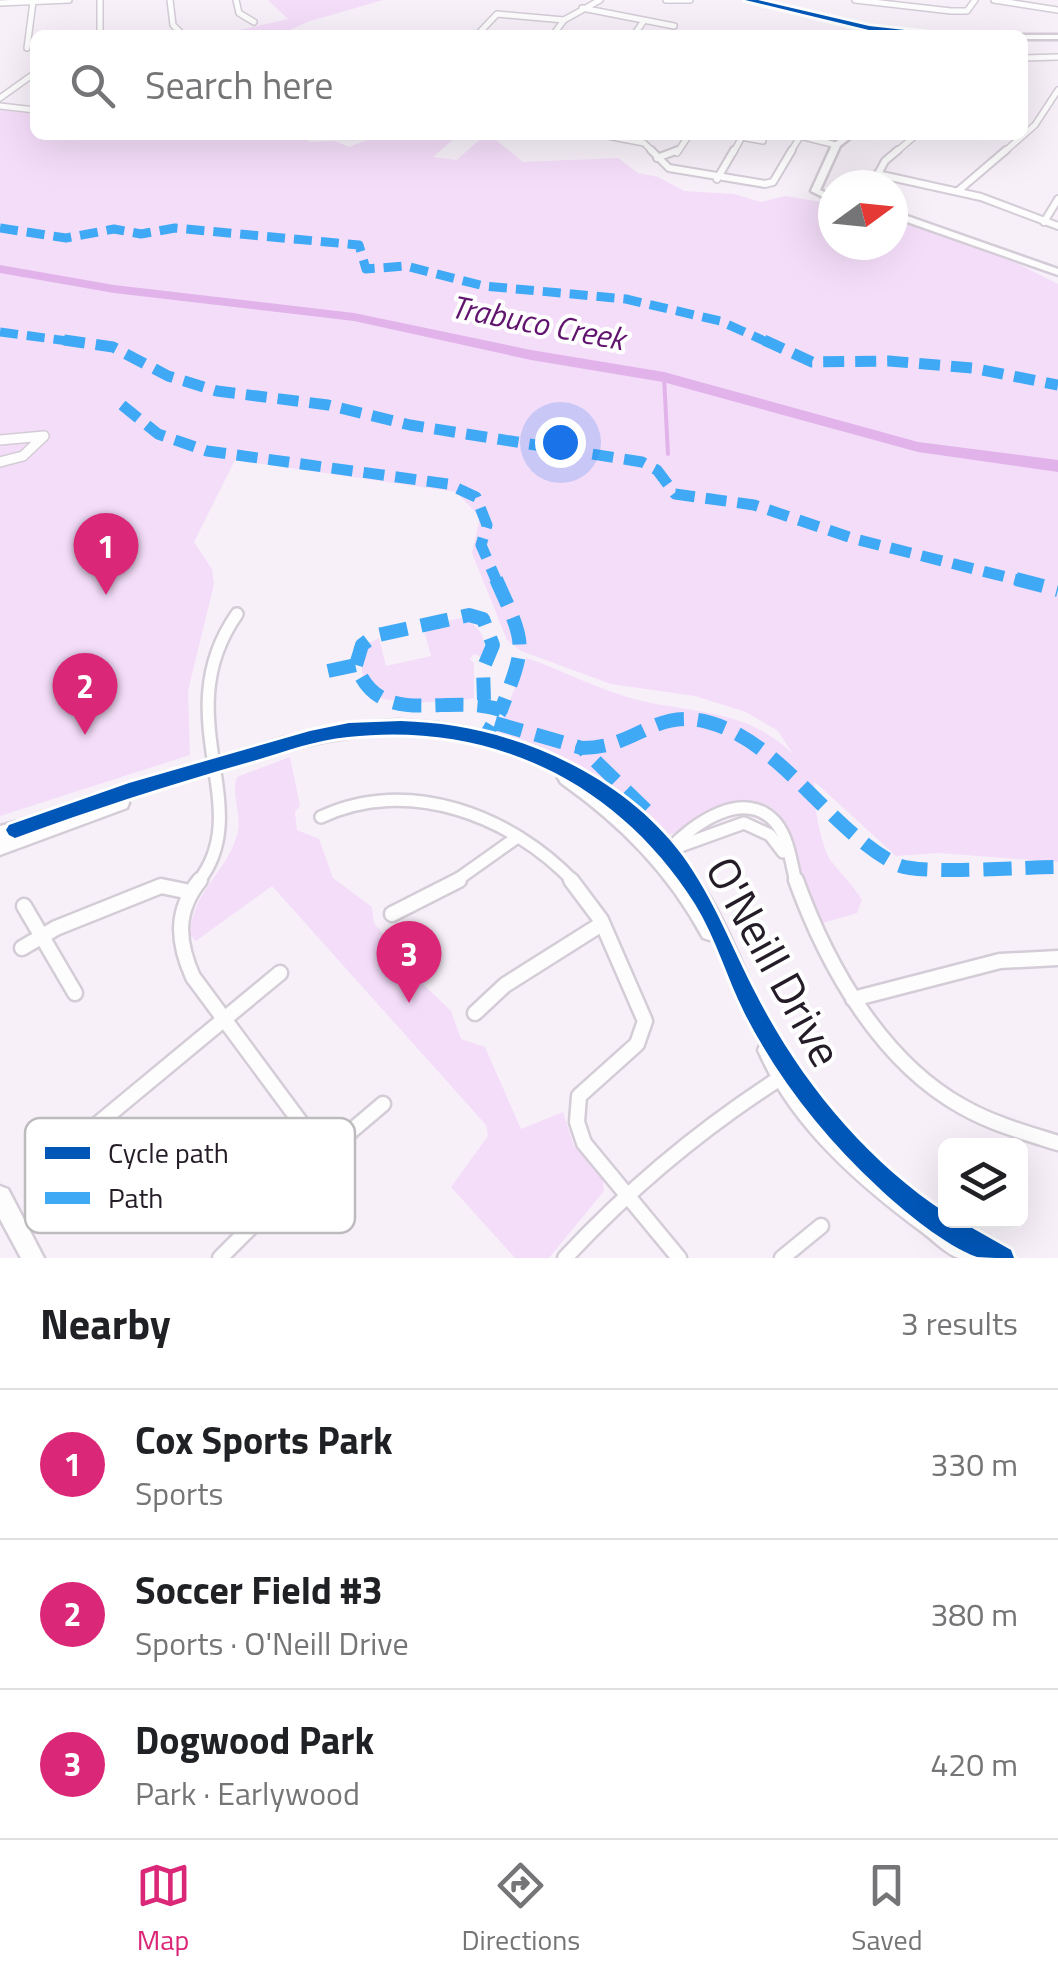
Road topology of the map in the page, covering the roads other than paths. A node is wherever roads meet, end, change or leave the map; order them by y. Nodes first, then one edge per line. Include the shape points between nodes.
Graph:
1 (69, 0) edge
2 (100, 0) edge
3 (170, 0) edge
4 (236, 0) edge
5 (600, 0) edge
6 (666, 0) edge
7 (690, 0) edge
8 (749, 0) edge
9 (856, 0) edge
10 (975, 0) edge
11 (994, 0) edge
12 (33, 2) junction
13 (892, 2) edge
14 (0, 3) edge
15 (582, 8) junction
16 (1058, 10) edge
17 (564, 20) junction
18 (254, 22) dead end
19 (643, 22) junction
20 (674, 26) dead end
21 (100, 30) edge
22 (178, 30) edge
23 (482, 30) edge
24 (557, 30) edge
25 (637, 30) edge
26 (895, 30) edge
27 (1028, 37) edge
28 (1058, 37) edge
29 (27, 48) dead end
30 (1058, 57) edge
31 (1028, 58) edge
32 (30, 76) edge
33 (0, 83) edge
34 (19, 84) junction
35 (1058, 90) edge
36 (0, 98) edge
37 (0, 106) edge
38 (30, 109) edge
39 (1028, 131) edge
40 (628, 140) edge
41 (685, 140) edge
42 (740, 140) edge
43 (758, 140) edge
44 (797, 140) edge
45 (818, 140) edge
46 (843, 140) edge
47 (911, 140) edge
48 (1018, 140) edge
49 (763, 141) dead end
50 (836, 145) junction
51 (657, 158) junction
52 (825, 170) edge
53 (881, 170) edge
54 (717, 179) junction
55 (908, 181) edge
56 (958, 191) junction
57 (1058, 200) edge
58 (908, 219) edge
59 (1044, 222) junction
60 (1058, 226) edge
61 (1058, 272) edge
62 (0, 440) edge
63 (0, 462) edge
64 (236, 614) dead end
65 (214, 770) junction
66 (320, 817) dead end
67 (5, 834) edge
68 (516, 838) junction
69 (0, 848) edge
70 (664, 854) junction
71 (190, 892) junction
72 (24, 906) dead end
73 (392, 914) dead end
74 (600, 924) junction
75 (39, 938) junction
76 (22, 948) dead end
77 (1058, 958) edge
78 (280, 973) dead end
79 (75, 994) dead end
80 (853, 999) junction
81 (476, 1013) dead end
82 (223, 1018) junction
83 (786, 1074) junction
84 (383, 1104) dead end
85 (105, 1118) edge
86 (297, 1118) edge
87 (355, 1128) edge
88 (1058, 1143) edge
89 (626, 1193) junction
90 (0, 1197) edge
91 (821, 1226) dead end
92 (245, 1233) edge
93 (33, 1258) edge
94 (220, 1258) edge
95 (565, 1258) edge
96 (679, 1258) edge
97 (782, 1258) edge
98 (976, 1258) edge
99 (1004, 1258) edge

1 - 12 street
2 - 21 street
3 - 22 street
4 - 18 street via 239,13
5 - 15 street
6 - 7 street
8 - 26 main road
9 - 13 street
10 - 13 street via 967,11
11 - 16 street
12 - 14 street
12 - 29 street
15 - 17 street
15 - 19 street
17 - 23 street via 497,14
17 - 24 street
19 - 20 street
19 - 25 street
27 - 28 main road
30 - 31 street
32 - 34 street
33 - 34 street
34 - 36 street
35 - 39 street
37 - 38 street
40 - 51 street via 644,143
41 - 51 street via 675,154
42 - 54 street
43 - 49 street
44 - 54 street via 771,184
45 - 50 street
46 - 50 main road
47 - 53 street
48 - 56 street
50 - 52 main road
51 - 54 street via 668,168
55 - 56 street
56 - 59 street
57 - 59 street
58 - 61 main road
59 - 60 street
62 - 63 street via 44,436 23,456
64 - 65 street via 221,633 207,685
65 - 67 main road, O'Neill Drive
65 - 69 main road, O'Neill Drive
65 - 70 main road, O'Neill Drive via 357,738 466,742 513,752 566,779
65 - 71 street via 220,840 208,871
66 - 68 street via 356,801 397,797 450,807
68 - 73 street via 464,878
68 - 74 street via 582,890
70 - 80 street via 747,822 772,836
70 - 83 main road, O'Neill Drive via 703,901
71 - 75 street via 161,886
71 - 82 street via 179,918 181,952
72 - 75 street
74 - 81 street via 505,985
74 - 89 street via 646,1021 637,1044 578,1096 576,1122 584,1143
75 - 76 street
75 - 79 street
77 - 80 street via 1000,962
78 - 82 street
80 - 88 street via 893,1054 928,1083 1000,1124
82 - 85 street
82 - 86 street
83 - 89 street
83 - 98 main road, O'Neill Drive via 824,1132 900,1208
83 - 99 main road, O'Neill Drive via 904,1194
84 - 87 street
89 - 95 street
89 - 96 street
90 - 93 main road
91 - 97 street
92 - 94 street

